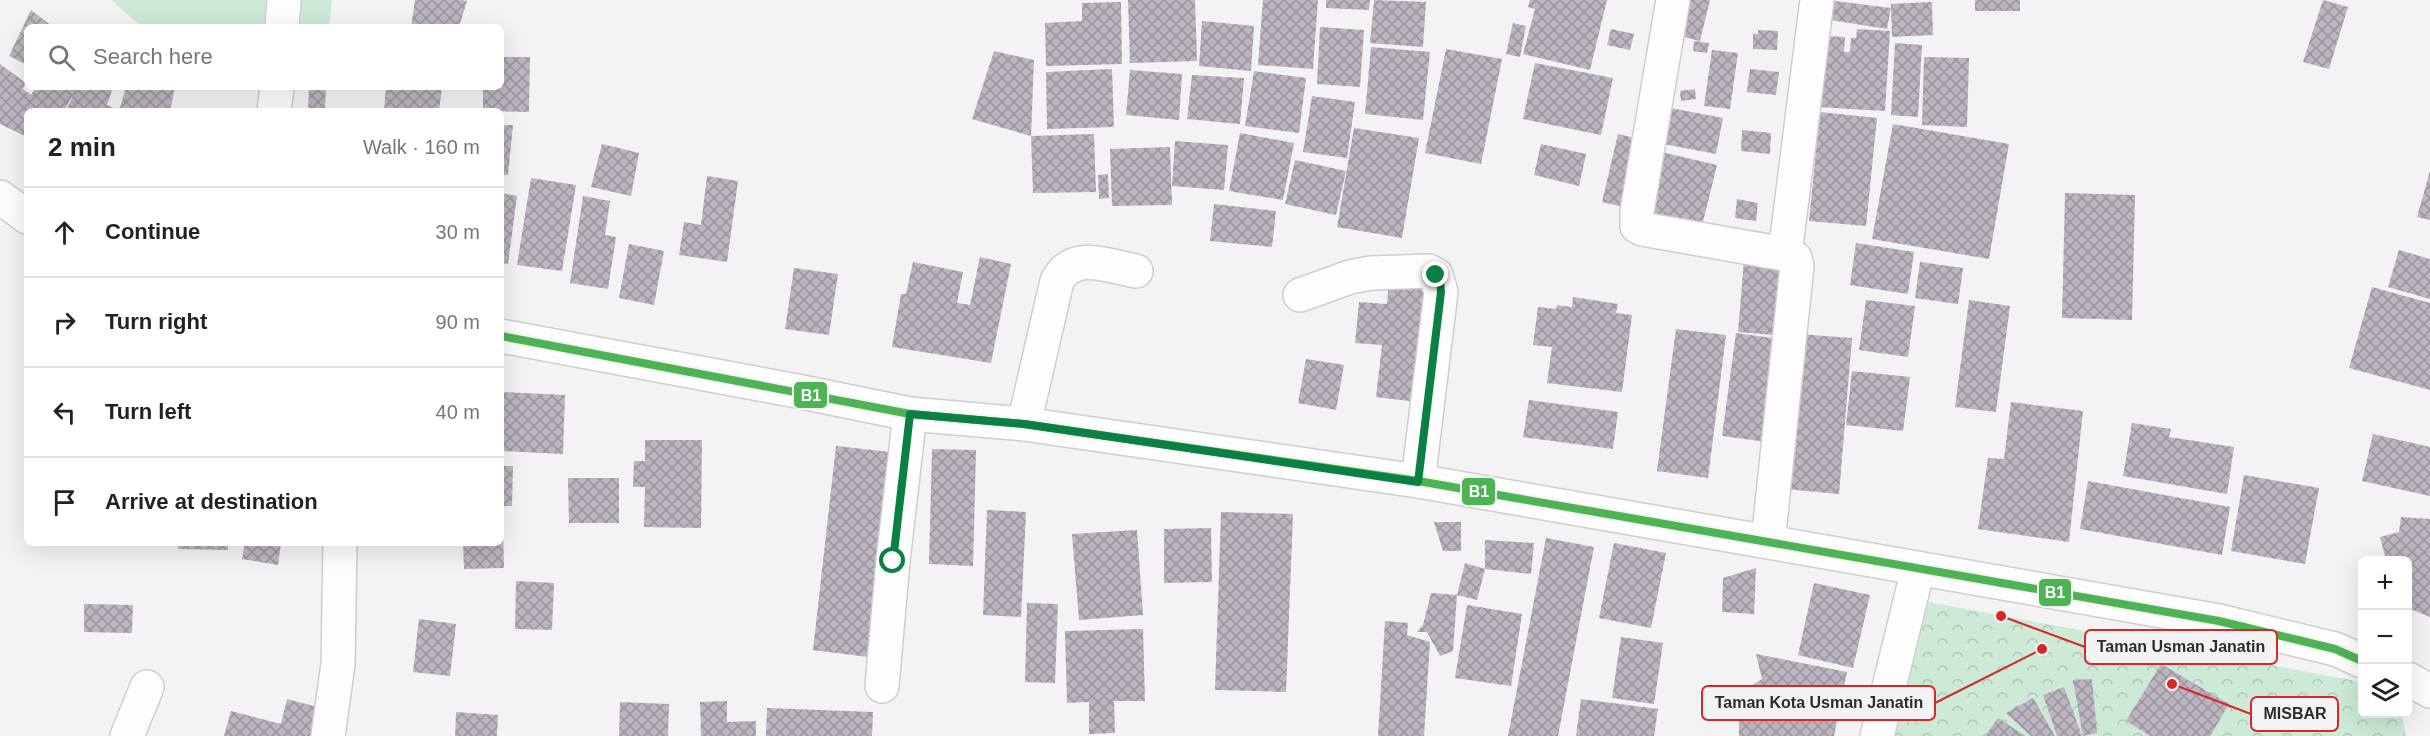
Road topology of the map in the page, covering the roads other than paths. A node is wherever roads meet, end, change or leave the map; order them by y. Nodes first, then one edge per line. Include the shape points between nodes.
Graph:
1 (1673, 0) edge
2 (1817, 0) edge
3 (0, 197) edge
4 (24, 215) edge
5 (1785, 254) junction
6 (1136, 271) dead end
7 (1300, 295) dead end
8 (504, 337) edge
9 (910, 414) junction
10 (1024, 424) junction
11 (1418, 482) junction
12 (1768, 542) junction
13 (340, 546) edge
14 (1918, 569) junction
15 (2358, 659) edge
16 (2412, 681) edge
17 (882, 686) dead end
18 (147, 687) dead end
19 (2430, 691) edge
20 (127, 736) edge
21 (328, 736) edge
22 (1877, 736) edge

1 - 5 street via 1637,226
2 - 5 street
3 - 4 street
5 - 12 street via 1795,258 1797,267
6 - 10 street via 1086,261 1068,266 1060,274
7 - 11 street via 1371,273 1429,271 1440,280
8 - 9 street
9 - 10 street
9 - 17 street
10 - 11 street
11 - 12 street
12 - 14 street
13 - 21 street via 338,664
14 - 15 street via 2219,621 2334,649
14 - 22 street
16 - 19 street
18 - 20 street

